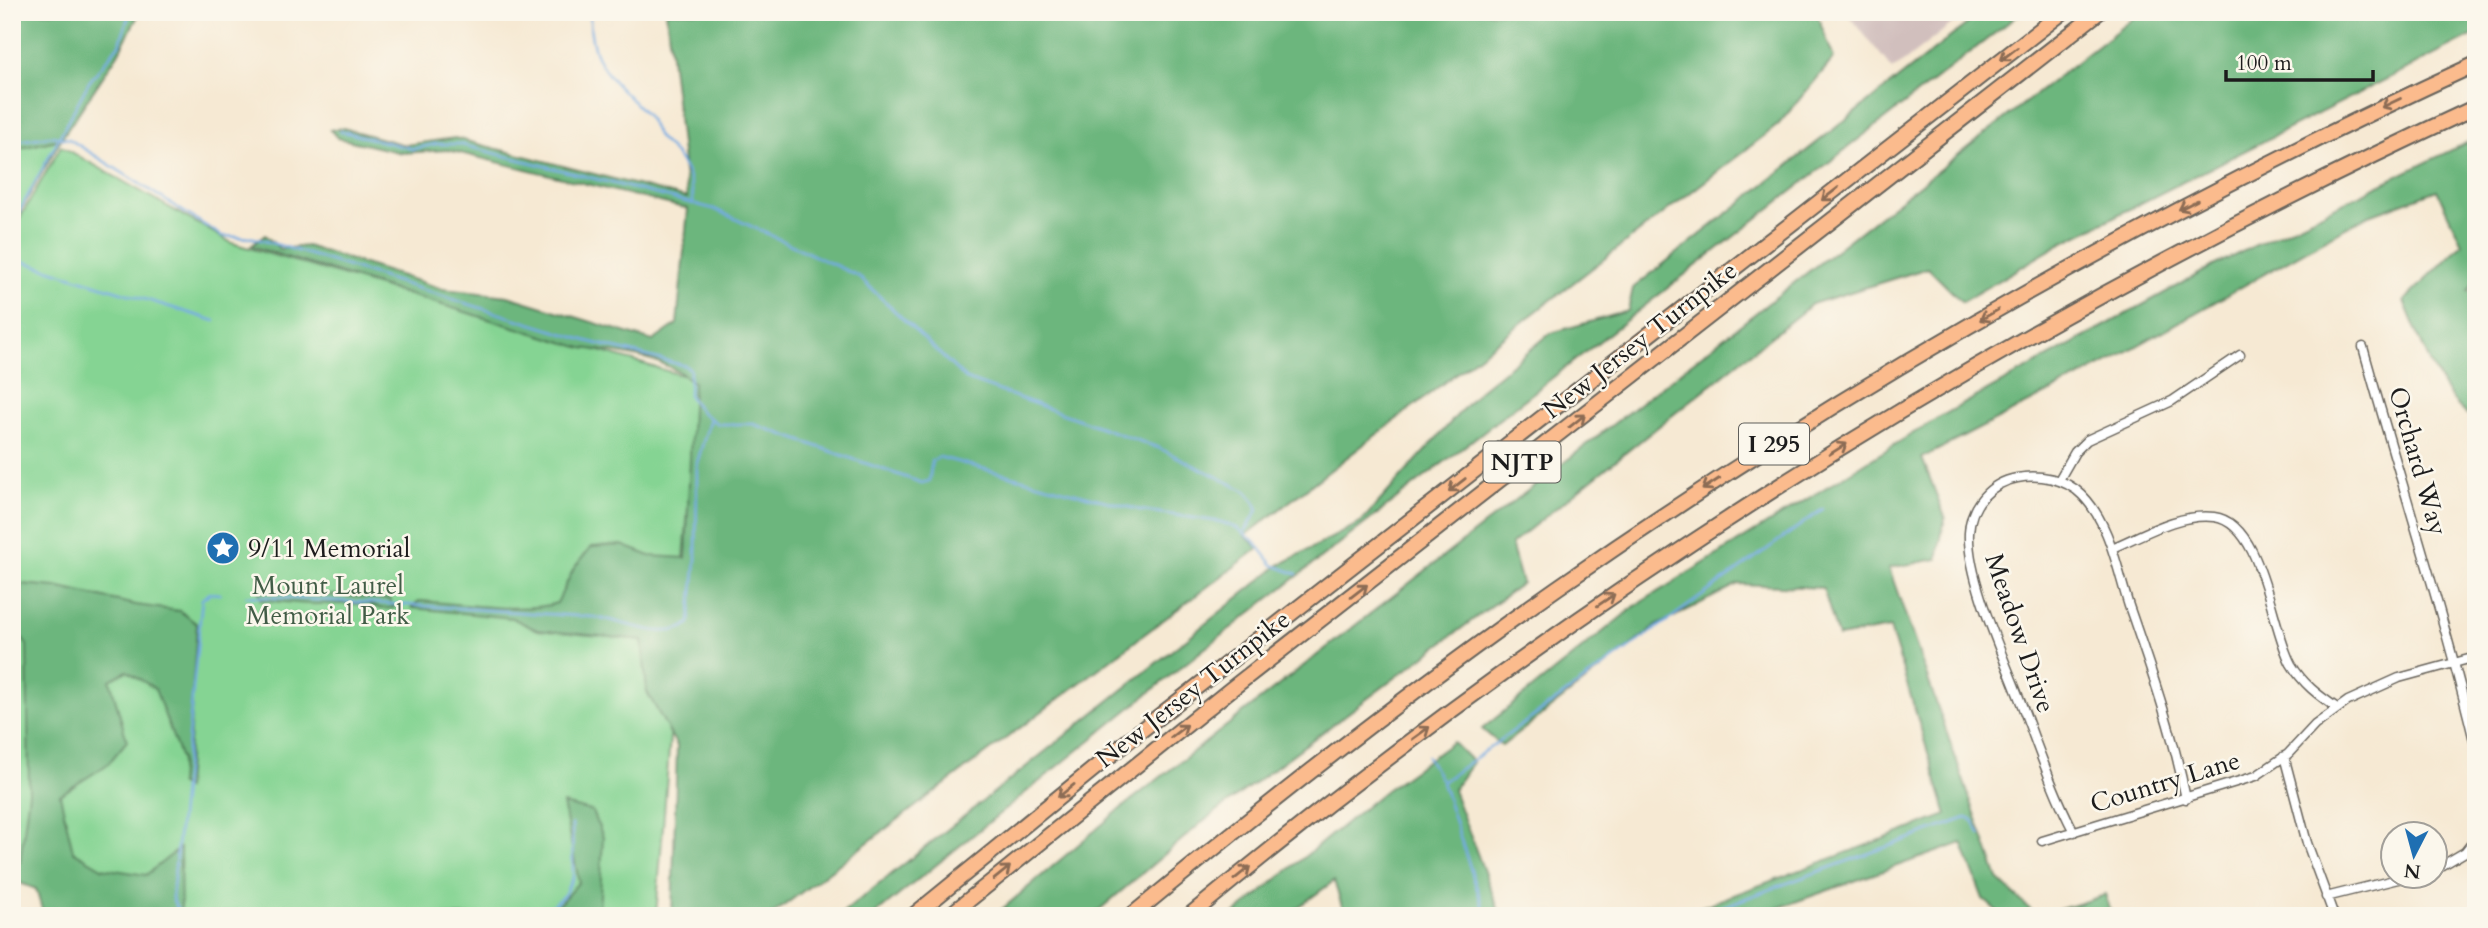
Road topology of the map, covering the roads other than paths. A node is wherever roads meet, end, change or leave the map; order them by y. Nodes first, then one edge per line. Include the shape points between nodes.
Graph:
1 (2063, 12) edge
2 (2099, 12) edge
3 (2476, 64) edge
4 (2476, 107) edge
5 (2363, 347) dead end
6 (2240, 355) dead end
7 (2059, 480) junction
8 (2112, 548) junction
9 (2476, 657) edge
10 (2454, 663) junction
11 (2337, 708) junction
12 (2476, 749) edge
13 (2284, 756) junction
14 (2186, 799) junction
15 (2074, 832) junction
16 (2476, 838) edge
17 (2042, 841) dead end
18 (2450, 860) edge
19 (2380, 884) edge
20 (2326, 897) junction
21 (913, 916) edge
22 (948, 916) edge
23 (1131, 916) edge
24 (1189, 916) edge
25 (2334, 916) edge

1 -> 21 highway, New Jersey Turnpike / NJTP via 1139,732
22 -> 2 highway, New Jersey Turnpike / NJTP via 1230,690
3 -> 23 highway, I 295 via 2348,124 2065,271 1765,449 1448,666
24 -> 4 highway, I 295 via 1485,686 1655,566 1818,461 2120,285 2306,187
5 - 10 street, Orchard Way
6 - 7 street via 2172,401 2087,440
7 - 8 street via 2089,504
7 - 15 street, Meadow Drive via 2025,477 1996,486 1974,509 1969,545 1998,644 2053,792
8 - 11 street via 2190,519 2216,517 2232,524 2256,561 2293,667 2311,690
8 - 14 street via 2163,706
9 - 10 street, Country Lane
10 - 11 street, Country Lane via 2385,683
10 - 12 street, Orchard Way
11 - 13 street, Country Lane
13 - 14 street, Country Lane via 2256,776
13 - 20 street
14 - 15 street, Country Lane
15 - 17 street, Country Lane
16 - 18 street
19 - 20 street
20 - 25 street

